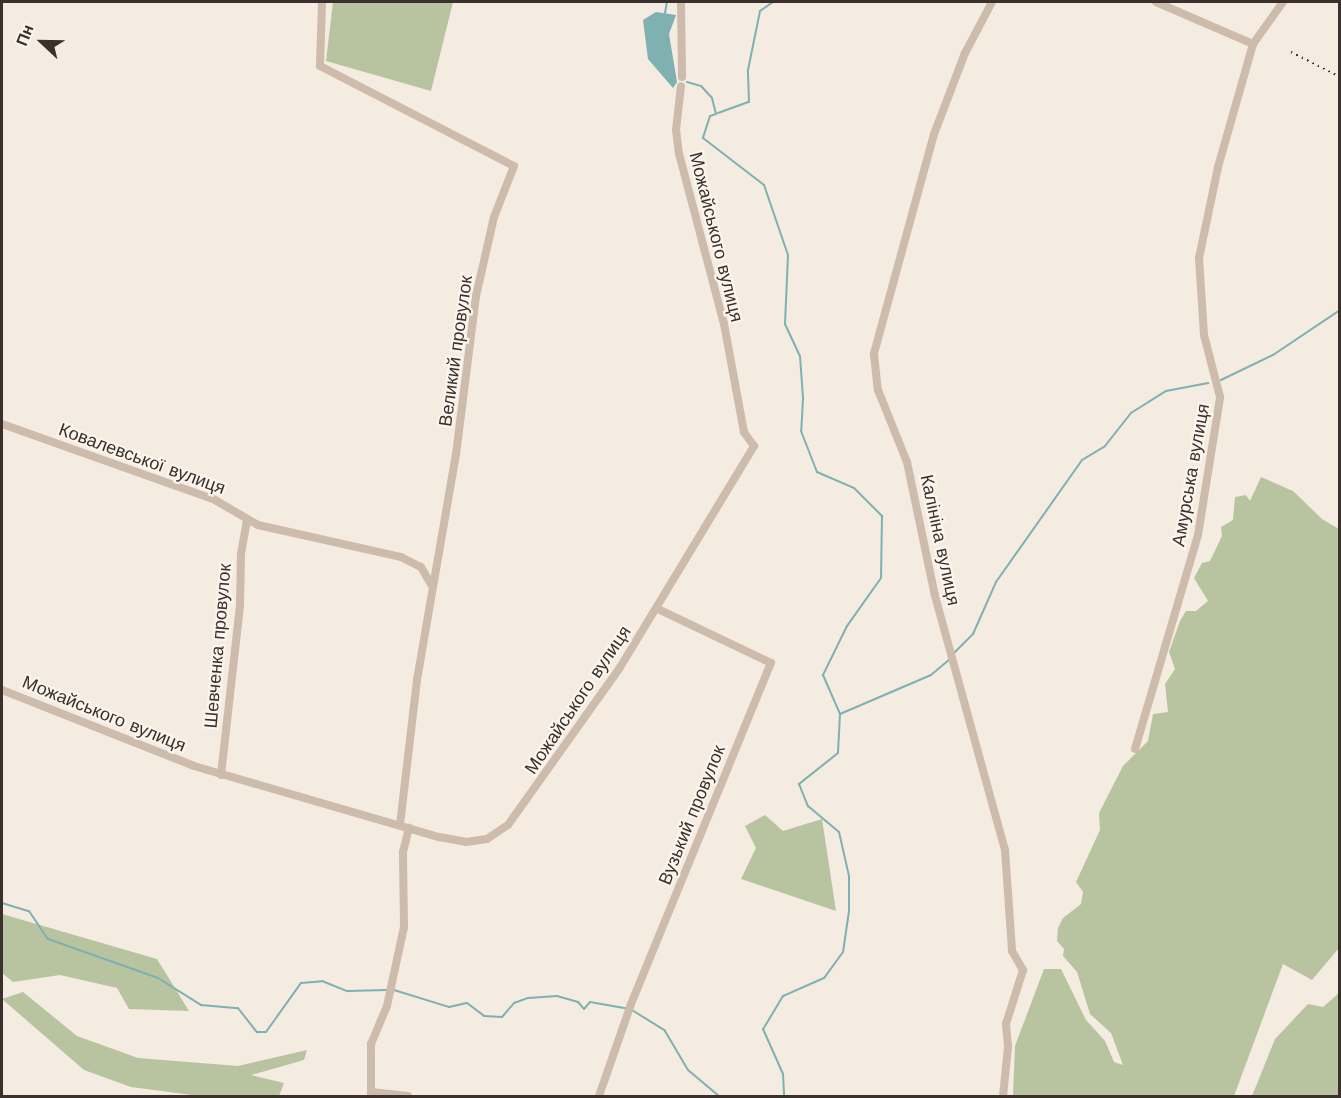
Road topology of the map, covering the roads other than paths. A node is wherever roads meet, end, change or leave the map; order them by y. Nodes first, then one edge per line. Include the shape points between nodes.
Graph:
1 (322, 2) edge
2 (681, 2) edge
3 (992, 2) edge
4 (1156, 2) edge
5 (1283, 2) edge
6 (1253, 44) junction
7 (682, 77) dead end
8 (681, 86) dead end
9 (2, 424) edge
10 (247, 521) junction
11 (431, 585) junction
12 (658, 609) junction
13 (2, 690) edge
14 (1136, 749) dead end
15 (221, 775) junction
16 (400, 824) junction
17 (409, 828) junction
18 (371, 1094) edge
19 (408, 1096) edge
20 (599, 1096) edge
21 (1003, 1096) edge

1 - 11 street, Великий провулок via 320,66 514,166 494,217 476,296 456,454
2 - 7 street
3 - 21 street, Калініна вулиця via 965,53 934,134 874,354 878,390 908,462 935,596 1005,850 1012,951 1023,970 1006,1024
4 - 6 street
5 - 6 street, Амурська вулиця
6 - 14 street, Амурська вулиця via 1218,167 1199,258 1204,335 1220,397 1198,535
8 - 12 street, Можайського вулиця via 676,130 679,154 724,324 744,432 754,446
9 - 10 street, Ковалевської вулиця via 215,500 240,512
10 - 11 street, Ковалевської вулиця via 401,557 421,567
10 - 15 street, Шевченка провулок
11 - 16 street, Великий провулок
12 - 17 street, Можайського вулиця via 584,723 508,825 487,839 466,842
12 - 20 street, Вузький провулок via 771,663 631,1004
13 - 15 street, Можайського вулиця
15 - 16 street, Можайського вулиця
16 - 17 street, Можайського вулиця
17 - 18 street via 403,852 404,927 387,1006 371,1044
18 - 19 street

